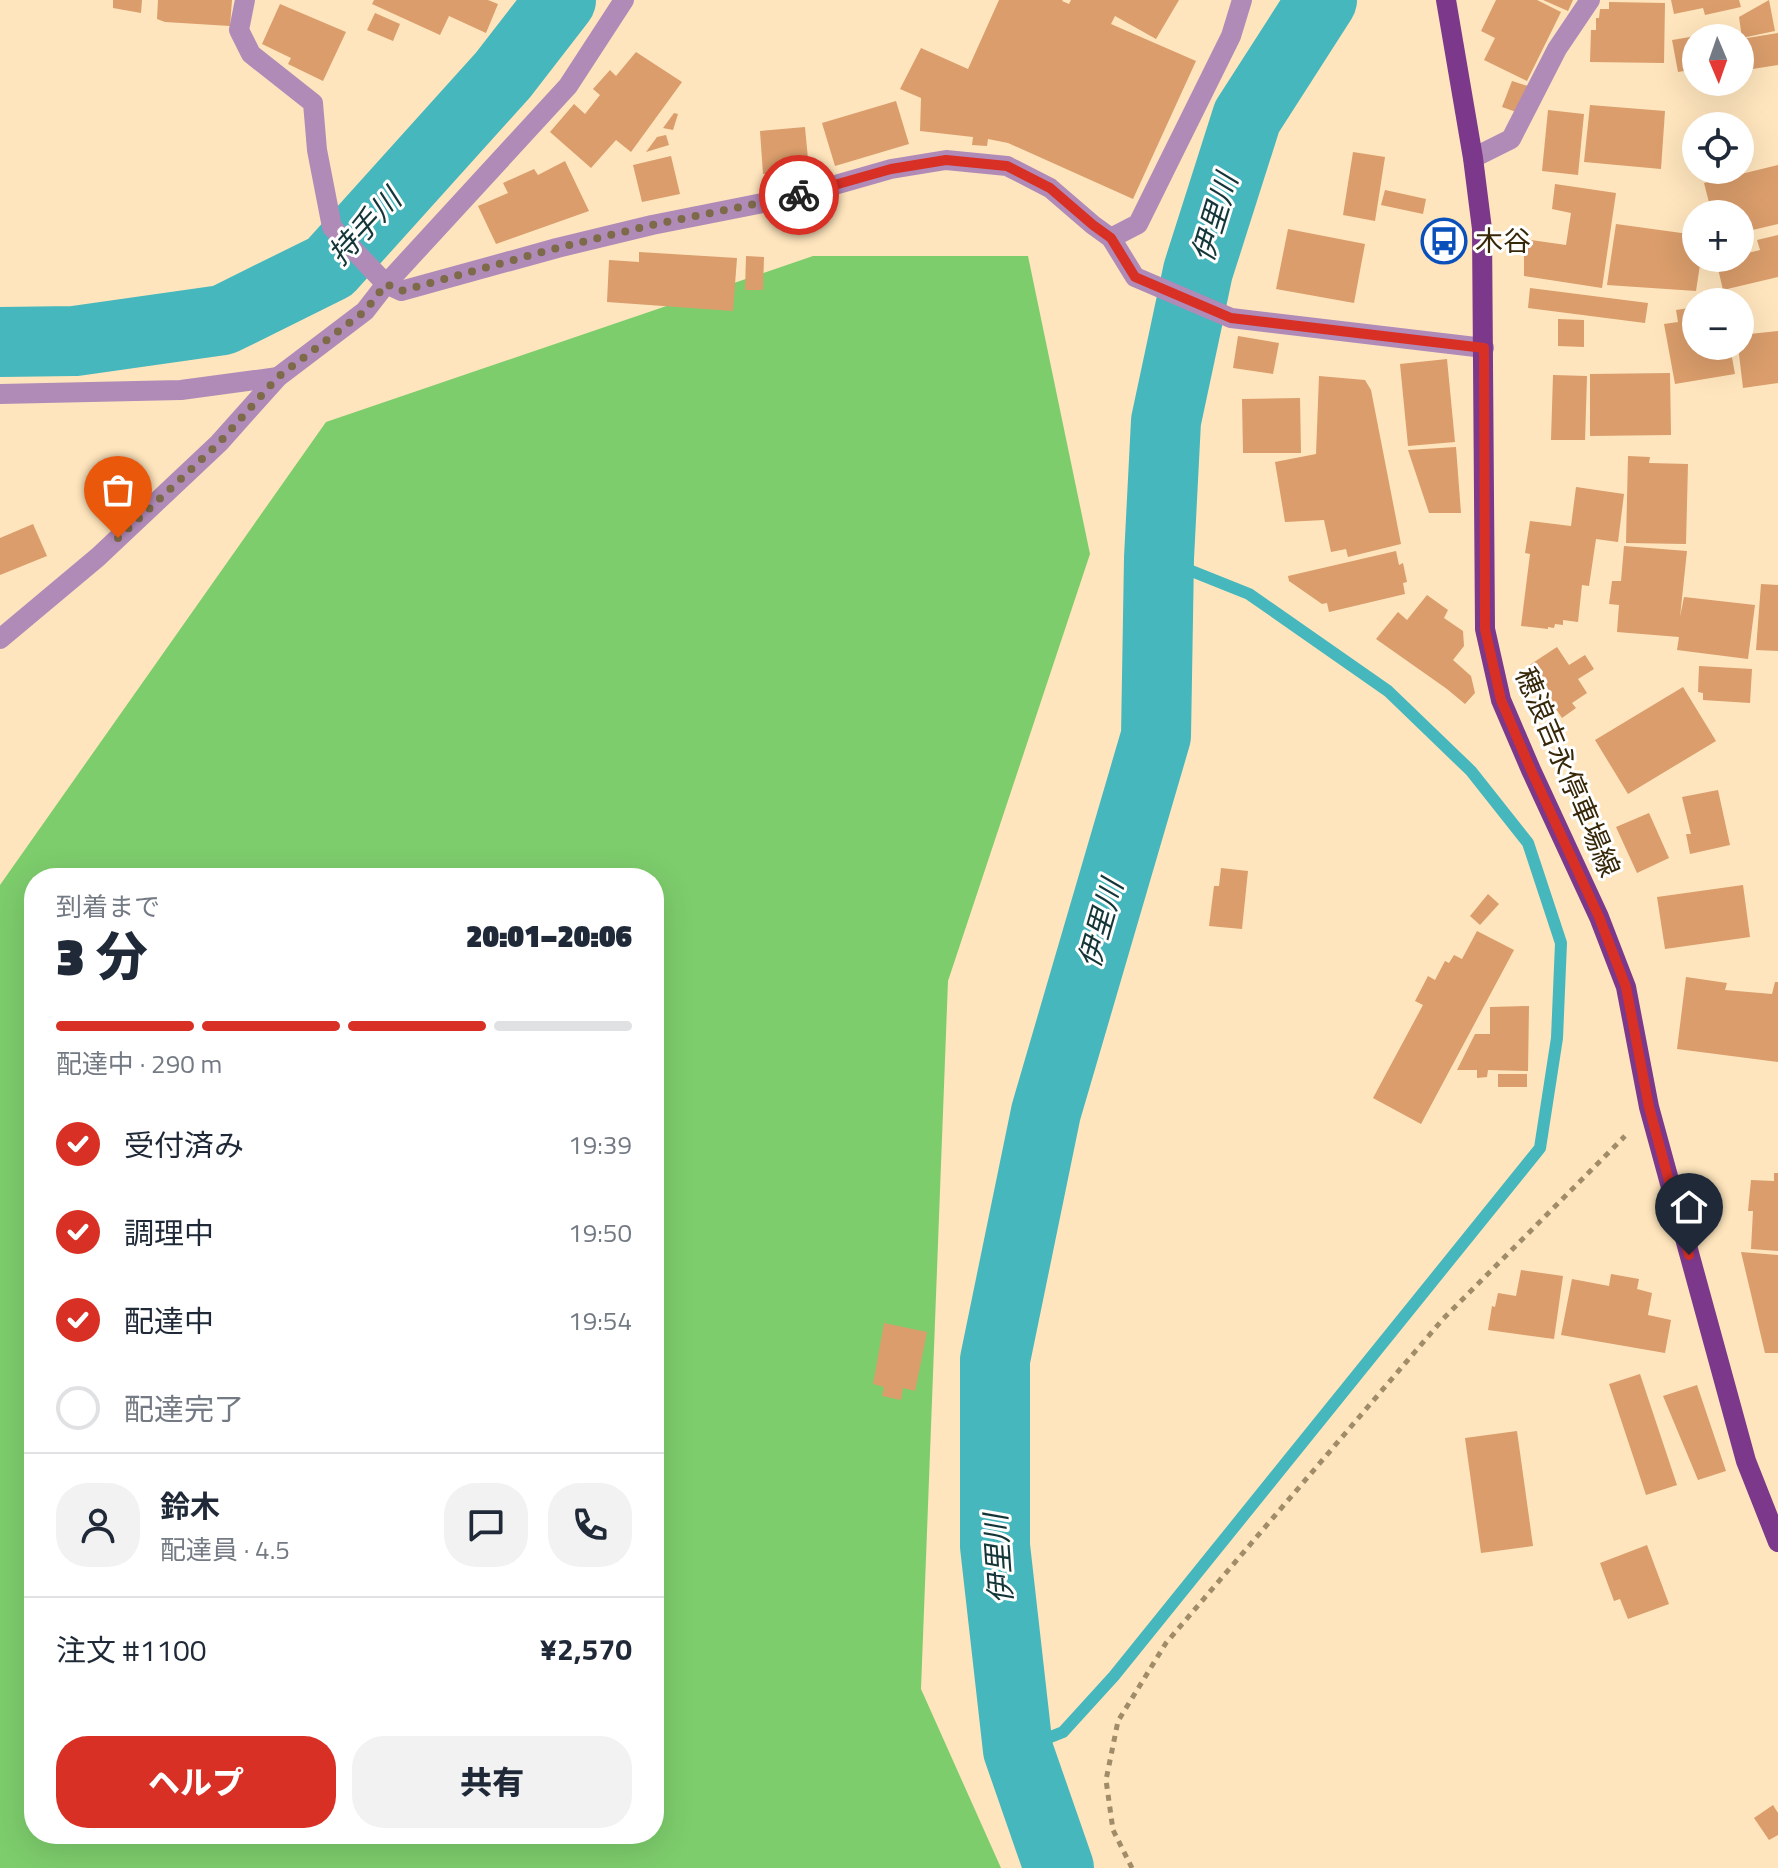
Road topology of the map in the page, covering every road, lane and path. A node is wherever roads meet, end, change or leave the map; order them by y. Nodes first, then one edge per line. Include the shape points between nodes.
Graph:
1 (245, 0) edge
2 (624, 0) edge
3 (1242, 0) edge
4 (1446, 0) edge
5 (1590, 0) edge
6 (1473, 158) junction
7 (1111, 238) junction
8 (385, 282) junction
9 (1484, 348) junction
10 (278, 377) junction
11 (0, 394) edge
12 (0, 639) edge
13 (1649, 1107) junction
14 (1778, 1542) edge
15 (1132, 1868) edge

1 - 8 street via 239,30 251,54 313,103 332,227
2 - 8 street via 568,86
3 - 7 street via 1231,36 1138,224
4 - 6 main road, 穂浪吉永停車場線
5 - 6 street via 1557,49 1511,139
6 - 9 main road, 穂浪吉永停車場線 via 1482,229
7 - 8 street via 1050,188 1007,166 946,160 584,241 401,291
7 - 9 street via 1135,277 1231,318
8 - 10 street via 365,311
9 - 13 main road, 穂浪吉永停車場線 via 1485,629 1501,700 1626,987
10 - 11 street via 181,390
10 - 12 street via 219,443 98,557
13 - 14 main road, 穂浪吉永停車場線 via 1746,1461
13 - 15 path via 1617,1146 1443,1319 1166,1643 1118,1721 1106,1780 1113,1830

